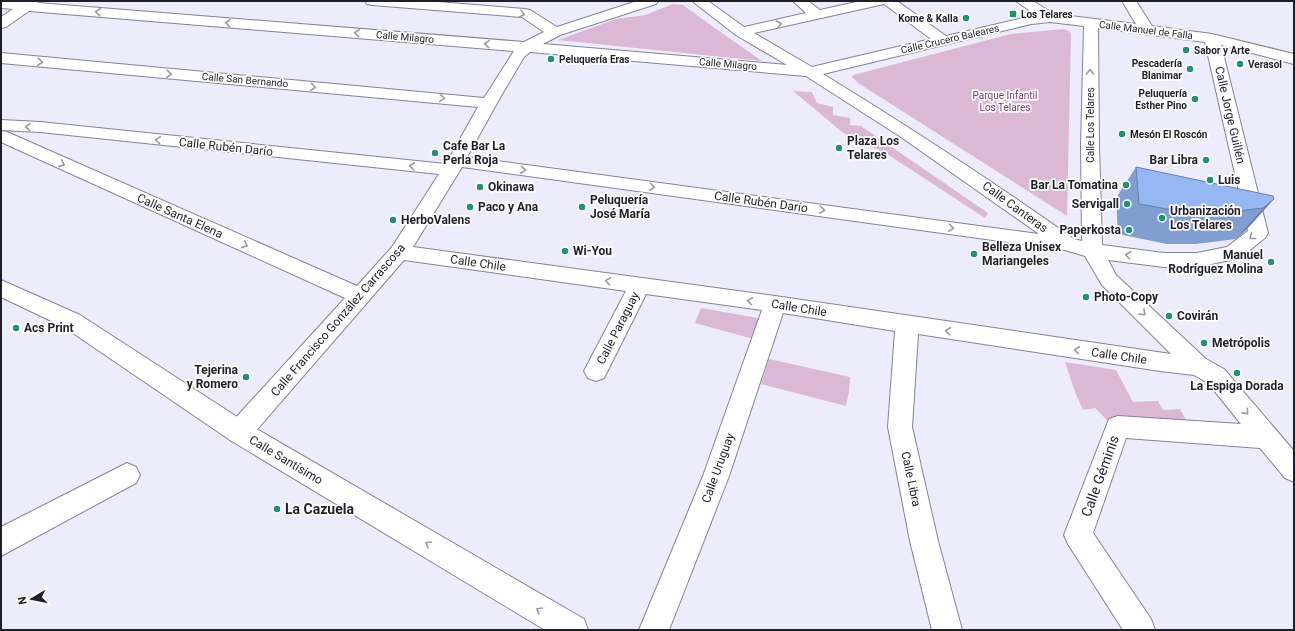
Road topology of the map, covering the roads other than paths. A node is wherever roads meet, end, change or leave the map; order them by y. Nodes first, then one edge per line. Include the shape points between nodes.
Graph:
1 (372, 1) edge
2 (651, 1) edge
3 (665, 1) edge
4 (699, 1) edge
5 (800, 1) edge
6 (880, 1) edge
7 (888, 1) edge
8 (1023, 1) edge
9 (1129, 1) edge
10 (1, 4) edge
11 (31, 4) edge
12 (614, 13) junction
13 (817, 15) junction
14 (1050, 18) junction
15 (1091, 23) junction
16 (1, 24) edge
17 (1147, 30) junction
18 (555, 32) junction
19 (741, 32) junction
20 (1212, 38) junction
21 (942, 40) junction
22 (526, 47) junction
23 (1, 58) edge
24 (1294, 59) edge
25 (810, 72) junction
26 (489, 103) junction
27 (1, 125) edge
28 (1, 136) edge
29 (454, 166) junction
30 (1022, 212) junction
31 (1003, 236) junction
32 (1066, 244) junction
33 (1092, 251) junction
34 (399, 252) junction
35 (640, 285) junction
36 (1, 288) edge
37 (360, 296) junction
38 (775, 304) junction
39 (907, 325) junction
40 (1198, 366) junction
41 (596, 371) dead end
42 (239, 432) junction
43 (1266, 437) junction
44 (1294, 470) edge
45 (127, 475) dead end
46 (1, 542) edge
47 (573, 630) edge
48 (654, 630) edge
49 (947, 630) edge
50 (1140, 630) edge

1 -> 18 street via 525,13
2 - 12 street
3 - 12 street via 634,12
4 - 19 street, Calle Canteras
5 - 13 street
6 - 13 street
7 - 21 street
8 - 14 street
9 - 17 street
10 - 11 street, Calle Milagro
11 - 16 street
22 -> 11 street, Calle Milagro
12 - 18 street, Calle Francisco González Carrascosa
19 -> 13 street
14 - 15 street, Calle Crucero Baleares
14 - 21 street, Calle Crucero Baleares
15 - 17 street, Calle Manuel de Falla
33 -> 15 street, Calle Los Telares
17 - 20 street, Calle Manuel de Falla
18 - 22 street, Calle Francisco González Carrascosa
19 - 25 street, Calle Canteras
20 - 24 street, Calle Manuel de Falla
20 -> 33 street, Calle Jorge Guillén via 1258,233 1233,253 1197,260 1164,260
21 - 25 street, Calle Crucero Baleares
22 - 25 street, Calle Milagro
22 - 26 street, Calle Francisco González Carrascosa via 518,55
23 -> 26 street, Calle San Bernando
25 - 30 street, Calle Canteras via 907,133
26 - 29 street, Calle Francisco González Carrascosa
29 -> 27 street, Calle Rubén Darío
28 -> 37 street, Calle Santa Elena
29 -> 31 street, Calle Rubén Darío
29 - 34 street, Calle Francisco González Carrascosa
30 - 31 street via 1023,230
30 - 32 street, Calle Canteras
31 - 32 street, Calle Rubén Darío
32 - 33 street, Calle Canteras
33 -> 40 street via 1109,280
35 -> 34 street, Calle Chile
34 - 37 street, Calle Francisco González Carrascosa
38 -> 35 street, Calle Chile
35 - 41 street, Calle Paraguay
36 - 42 street, Calle Santísimo via 72,321
37 - 42 street, Calle Francisco González Carrascosa
38 - 39 street, Calle Chile
38 - 48 street, Calle Uruguay via 716,476
40 -> 39 street, Calle Chile
39 - 49 street, Calle Libra via 900,427 924,542
40 -> 43 street via 1216,376
47 -> 42 street, Calle Santísimo
43 - 44 street
43 - 50 street, Calle Géminis via 1118,427 1078,535
45 - 46 street

